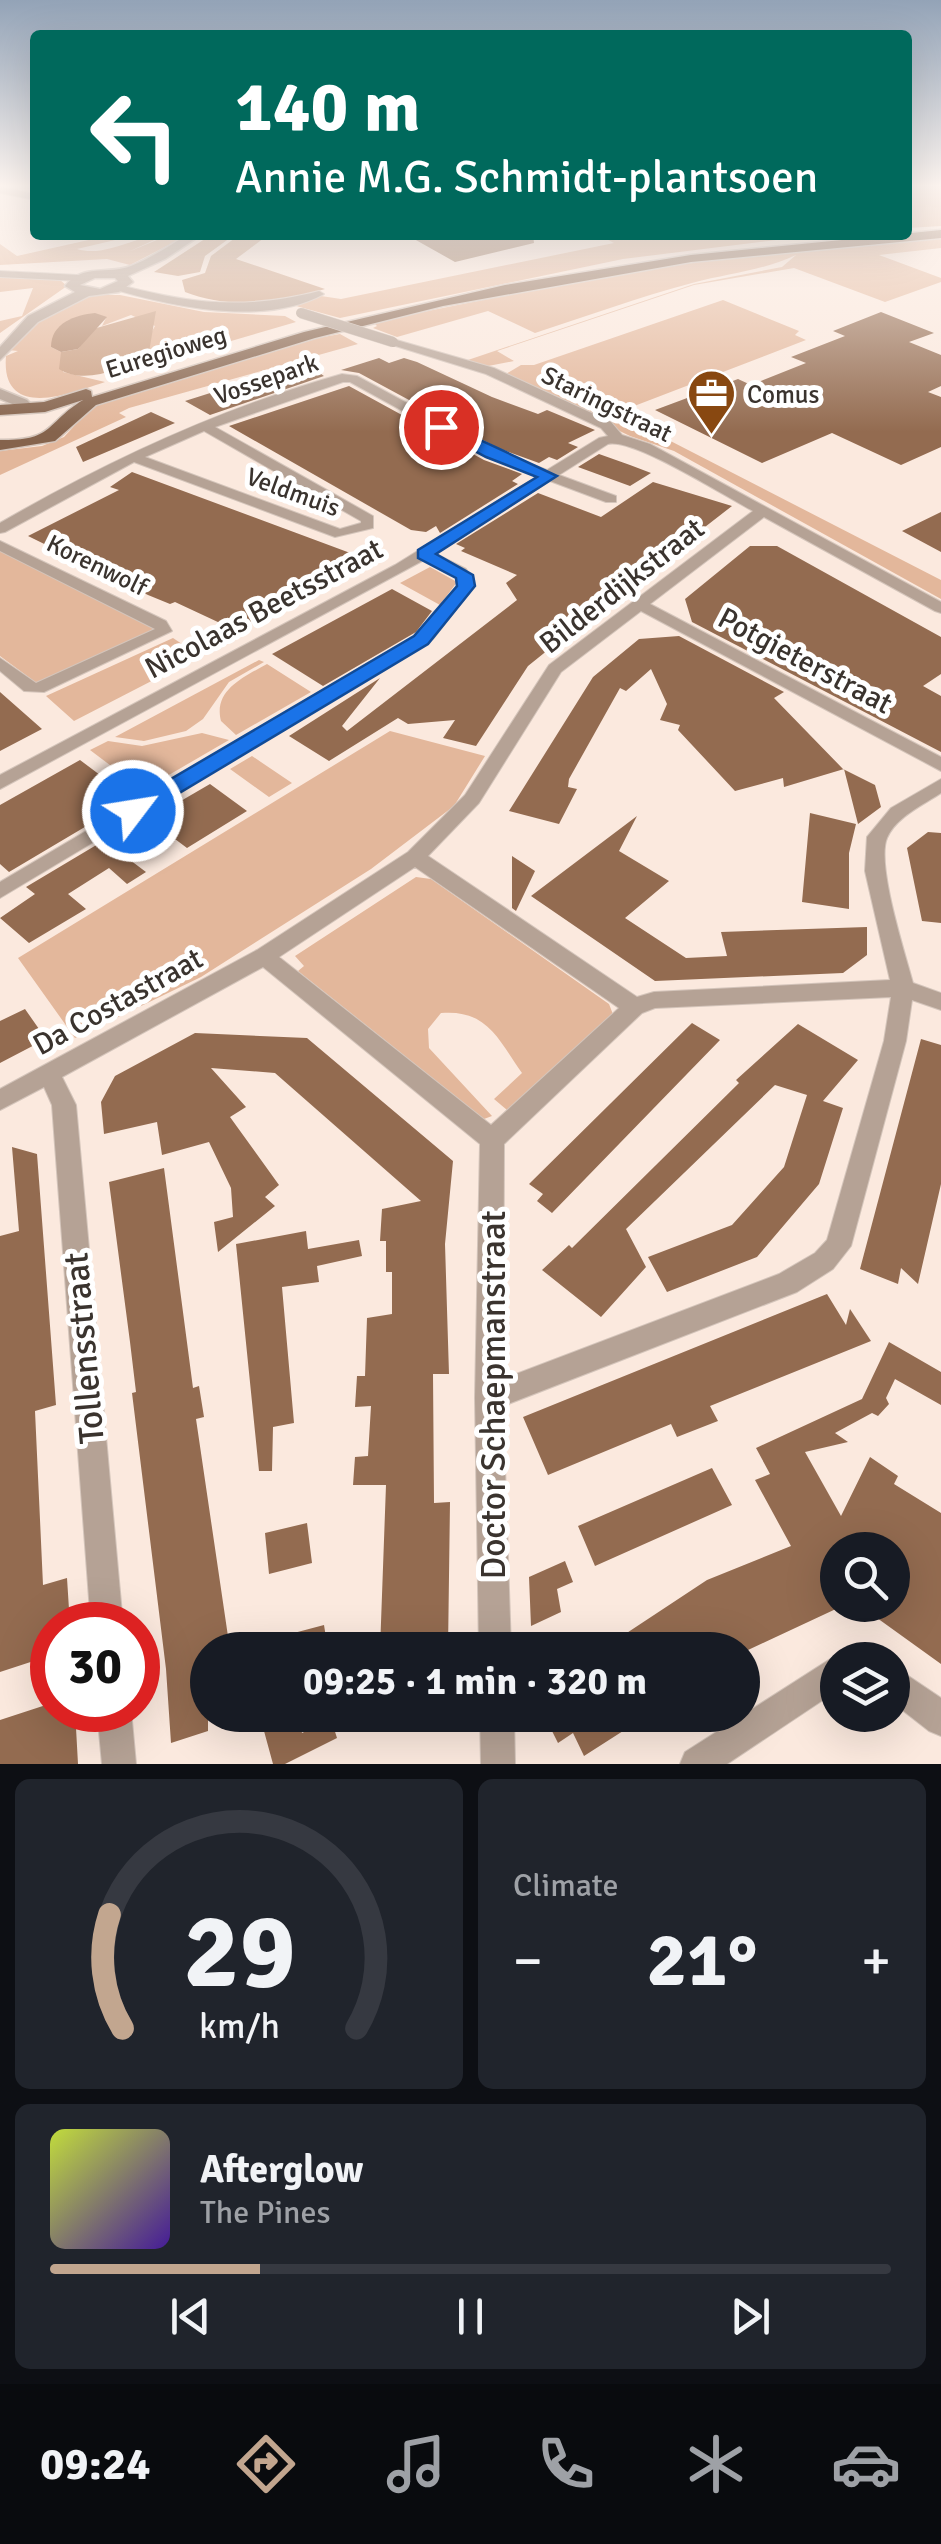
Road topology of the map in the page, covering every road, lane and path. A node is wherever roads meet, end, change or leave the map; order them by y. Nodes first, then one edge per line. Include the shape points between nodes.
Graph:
1 (142, 267) edge
2 (603, 267) edge
3 (640, 267) edge
4 (0, 274) edge
5 (119, 281) junction
6 (80, 286) junction
7 (319, 294) dead end
8 (274, 307) junction
9 (0, 338) edge
10 (0, 356) edge
11 (0, 394) edge
12 (34, 405) junction
13 (0, 410) edge
14 (202, 425) junction
15 (617, 438) junction
16 (0, 442) edge
17 (132, 457) junction
18 (549, 476) junction
19 (610, 499) dead end
20 (764, 510) junction
21 (0, 529) edge
22 (0, 545) edge
23 (424, 554) junction
24 (642, 606) junction
25 (941, 608) edge
26 (0, 663) edge
27 (941, 765) edge
28 (0, 783) edge
29 (941, 785) edge
30 (415, 857) junction
31 (0, 891) edge
32 (264, 956) junction
33 (903, 988) junction
34 (941, 1002) edge
35 (634, 1007) junction
36 (49, 1074) junction
37 (0, 1100) edge
38 (492, 1140) junction
39 (489, 1398) junction
40 (106, 1602) edge
41 (495, 1632) edge
42 (820, 1682) edge
43 (910, 1695) edge
44 (941, 1719) edge
45 (116, 1732) edge
46 (497, 1732) edge
47 (119, 1764) edge
48 (498, 1764) edge
49 (697, 1764) edge

1 - 5 street
2 - 12 main road, Euregioweg via 439,296
3 - 16 main road, Euregioweg via 446,301 310,335 90,402 36,442
4 - 6 street
5 - 6 street
5 - 8 street via 196,308
6 - 9 street
6 - 10 street via 33,319
7 - 8 street
8 - 15 street, Staringstraat, bridge via 490,371 610,428
11 - 12 street
12 - 13 main road, Euregioweg
12 - 16 main road via 56,418 48,429
14 - 17 street, Vossepark
14 - 17 street, Veldmuis via 368,519 368,525 340,534
14 - 18 street, Vossepark via 273,398 354,379 491,454
15 - 18 street, Nicolaas Beetsstraat
15 - 20 street, Staringstraat
17 - 21 street, Vossepark
18 - 19 street
18 - 23 street, Nicolaas Beetsstraat
20 - 24 street, Bilderdijkstraat
20 - 25 street, Staringstraat
22 - 26 street, Korenwolf via 160,624 164,632 38,688
23 - 28 street, Nicolaas Beetsstraat
23 - 31 street via 466,581 427,636
24 - 27 street, Potgieterstraat
24 - 30 street, Bilderdijkstraat via 555,668 472,799
29 - 33 street via 898,812 877,837 875,872
30 - 32 street, Bilderdijkstraat
30 - 35 street
32 - 36 street, Da Costastraat
32 - 38 street
33 - 34 street
33 - 35 street via 654,1000
33 - 39 street via 853,1195 838,1246 824,1262 788,1283
35 - 38 street
36 - 37 street, Da Costastraat
36 - 40 street, Tollensstraat via 64,1105
38 - 39 street, Doctor Schaepmanstraat
39 - 41 street, Doctor Schaepmanstraat
42 - 49 street
43 - 44 street
45 - 47 street
46 - 48 street

